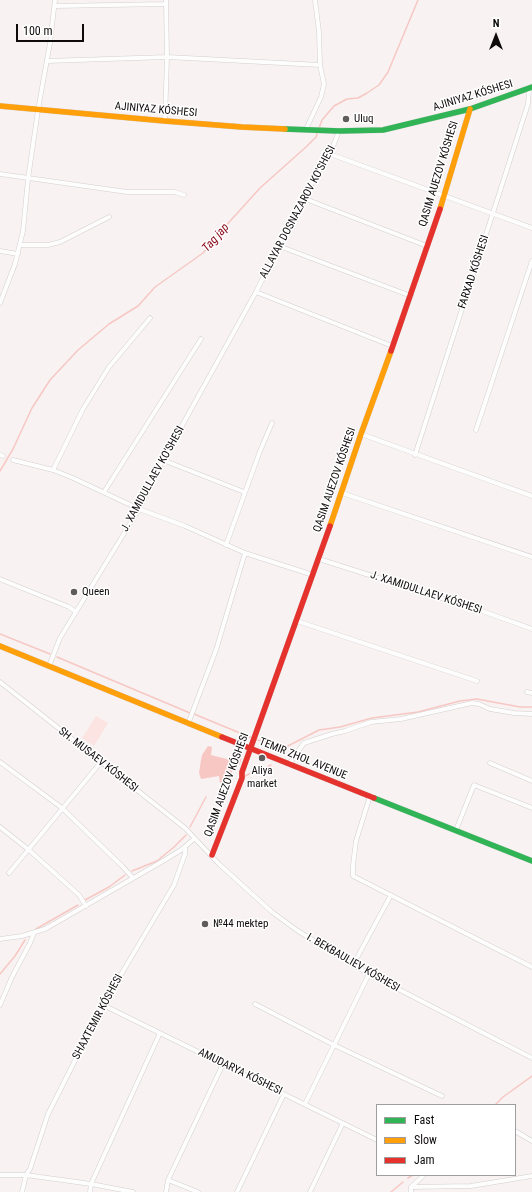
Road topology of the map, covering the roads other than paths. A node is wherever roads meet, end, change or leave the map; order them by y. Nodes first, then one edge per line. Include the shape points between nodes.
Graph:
1 (55, 0) edge
2 (315, 0) edge
3 (166, 2) edge
4 (55, 6) junction
5 (167, 57) junction
6 (47, 61) junction
7 (320, 65) junction
8 (530, 88) edge
9 (0, 106) edge
10 (470, 109) junction
11 (38, 110) junction
12 (165, 121) junction
13 (309, 129) junction
14 (339, 131) junction
15 (330, 154) junction
16 (0, 174) edge
17 (28, 179) junction
18 (184, 195) dead end
19 (444, 197) junction
20 (303, 198) junction
21 (494, 213) junction
22 (109, 217) dead end
23 (532, 228) edge
24 (20, 245) junction
25 (280, 246) junction
26 (427, 246) junction
27 (0, 251) edge
28 (18, 254) junction
29 (532, 261) edge
30 (256, 292) junction
31 (411, 296) junction
32 (0, 303) edge
33 (150, 318) dead end
34 (201, 339) dead end
35 (392, 346) junction
36 (272, 423) dead end
37 (476, 430) dead end
38 (361, 434) junction
39 (415, 455) junction
40 (13, 460) dead end
41 (163, 460) junction
42 (53, 470) junction
43 (104, 492) junction
44 (244, 492) junction
45 (342, 493) junction
46 (532, 496) edge
47 (139, 509) junction
48 (226, 544) junction
49 (245, 553) junction
50 (532, 557) edge
51 (319, 559) junction
52 (313, 576) junction
53 (0, 579) edge
54 (76, 612) junction
55 (297, 621) junction
56 (532, 628) edge
57 (0, 646) edge
58 (49, 666) junction
59 (477, 681) dead end
60 (0, 682) edge
61 (527, 692) dead end
62 (532, 693) edge
63 (532, 714) edge
64 (188, 724) junction
65 (251, 749) junction
66 (0, 762) edge
67 (101, 762) junction
68 (289, 764) junction
69 (490, 764) dead end
70 (532, 781) edge
71 (370, 796) junction
72 (62, 808) junction
73 (532, 808) edge
74 (0, 827) edge
75 (456, 830) junction
76 (194, 839) junction
77 (185, 847) junction
78 (29, 850) junction
79 (212, 855) junction
80 (532, 861) edge
81 (9, 873) dead end
82 (133, 878) junction
83 (391, 894) junction
84 (86, 906) junction
85 (34, 933) junction
86 (0, 939) edge
87 (353, 965) junction
88 (532, 967) edge
89 (369, 974) junction
90 (255, 1004) dead end
91 (0, 1005) edge
92 (103, 1005) junction
93 (160, 1033) junction
94 (334, 1045) junction
95 (532, 1058) edge
96 (223, 1064) junction
97 (284, 1094) junction
98 (442, 1096) dead end
99 (305, 1104) junction
100 (343, 1123) junction
101 (516, 1133) edge
102 (376, 1140) edge
103 (532, 1141) edge
104 (0, 1175) edge
105 (26, 1175) junction
106 (423, 1176) edge
107 (532, 1176) edge
108 (168, 1180) junction
109 (91, 1184) junction
110 (410, 1187) junction
111 (22, 1192) edge
112 (90, 1192) edge
113 (133, 1192) edge
114 (166, 1192) edge
115 (198, 1192) edge
116 (237, 1192) edge
117 (310, 1192) edge
118 (411, 1192) edge

1 - 4 street
2 - 7 street
3 - 4 street
3 - 5 street
4 - 6 street
5 - 6 street
5 - 7 street
5 - 12 street
6 - 11 street
7 - 13 street via 323,90
8 - 10 street, AJINIYAZ KÓSHESI
8 - 21 street, FARXAD KÓSHESI via 528,104
9 - 11 street, AJINIYAZ KÓSHESI
10 - 14 street, AJINIYAZ KÓSHESI via 383,130
10 - 19 street
11 - 12 street, AJINIYAZ KÓSHESI
11 - 17 street
12 - 13 street, AJINIYAZ KÓSHESI
13 - 14 street, AJINIYAZ KÓSHESI
14 - 15 street, ALLAYAR DOSNAZAROV KO'SHESI
15 - 19 street
15 - 20 street, ALLAYAR DOSNAZAROV KO'SHESI
16 - 17 street
17 - 18 street via 127,192 175,192
17 - 24 street
19 - 21 street
19 - 26 street
20 - 25 street, ALLAYAR DOSNAZAROV KO'SHESI
20 - 26 street
21 - 23 street
21 - 39 street, FARXAD KÓSHESI
22 - 24 street via 60,242 48,245
24 - 28 street
25 - 30 street, ALLAYAR DOSNAZAROV KO'SHESI
25 - 31 street
26 - 31 street
27 - 28 street
28 - 32 street
29 - 37 street
30 - 35 street, ALLAYAR DOSNAZAROV KO'SHESI
30 - 41 street, J. XAMIDULLAEV KO'SHESI
31 - 35 street
33 - 42 street via 109,367 83,409
34 - 43 street
35 - 38 street
36 - 44 street
38 - 39 street
38 - 45 street
39 - 46 street
40 - 42 street
41 - 44 street
41 - 47 street, J. XAMIDULLAEV KO'SHESI
42 - 43 street
43 - 47 street
44 - 48 street
45 - 50 street
45 - 51 street
47 - 48 street
47 - 54 street, J. XAMIDULLAEV KO'SHESI
48 - 49 street
49 - 52 street
49 - 64 street via 216,650
51 - 52 street
51 - 56 street, J. XAMIDULLAEV KÓSHESI
52 - 55 street
53 - 54 street
54 - 58 street, J. XAMIDULLAEV KO'SHESI via 60,638
55 - 59 street
55 - 65 street
57 - 58 street, TEMIR ZHOL AVENUE
58 - 64 street, TEMIR ZHOL AVENUE
60 - 67 street, SH. MUSAEV KÓSHESI
61 - 62 street
63 - 68 street via 490,709 472,703 401,719 372,722 304,743
64 - 65 street, TEMIR ZHOL AVENUE
65 - 68 street, TEMIR ZHOL AVENUE
65 - 79 street
66 - 72 street
67 - 72 street
67 - 76 street, SH. MUSAEV KÓSHESI via 185,828
68 - 71 street, TEMIR ZHOL AVENUE
69 - 70 street
71 - 75 street, TEMIR ZHOL AVENUE
71 - 83 street via 356,841 353,876
72 - 78 street
72 - 82 street
73 - 75 street via 474,785
74 - 78 street
75 - 80 street, TEMIR ZHOL AVENUE
76 - 77 street
76 - 79 street, I. BEKBAULIEV KÓSHESI
77 - 82 street
77 - 92 street, SHAXTEMIR KÓSHESI via 174,885
78 - 81 street
78 - 84 street via 79,895
79 - 87 street, I. BEKBAULIEV KÓSHESI via 272,912
82 - 84 street
83 - 87 street
83 - 88 street
84 - 85 street
85 - 86 street
85 - 91 street
87 - 89 street, I. BEKBAULIEV KÓSHESI
89 - 94 street
89 - 95 street, I. BEKBAULIEV KÓSHESI
90 - 94 street
92 - 93 street, AMUDARYA KÓSHESI
92 - 105 street, SHAXTEMIR KÓSHESI via 48,1114
93 - 96 street, AMUDARYA KÓSHESI
93 - 109 street
94 - 98 street
94 - 99 street
96 - 97 street, AMUDARYA KÓSHESI
96 - 108 street
97 - 99 street, AMUDARYA KÓSHESI
97 - 116 street
99 - 100 street, AMUDARYA KÓSHESI
100 - 102 street, AMUDARYA KÓSHESI
100 - 117 street
101 - 103 street
104 - 105 street
105 - 109 street
105 - 111 street, SHAXTEMIR KÓSHESI
106 - 110 street
107 - 110 street via 471,1186
108 - 114 street
108 - 115 street
109 - 112 street
109 - 113 street
110 - 118 street

